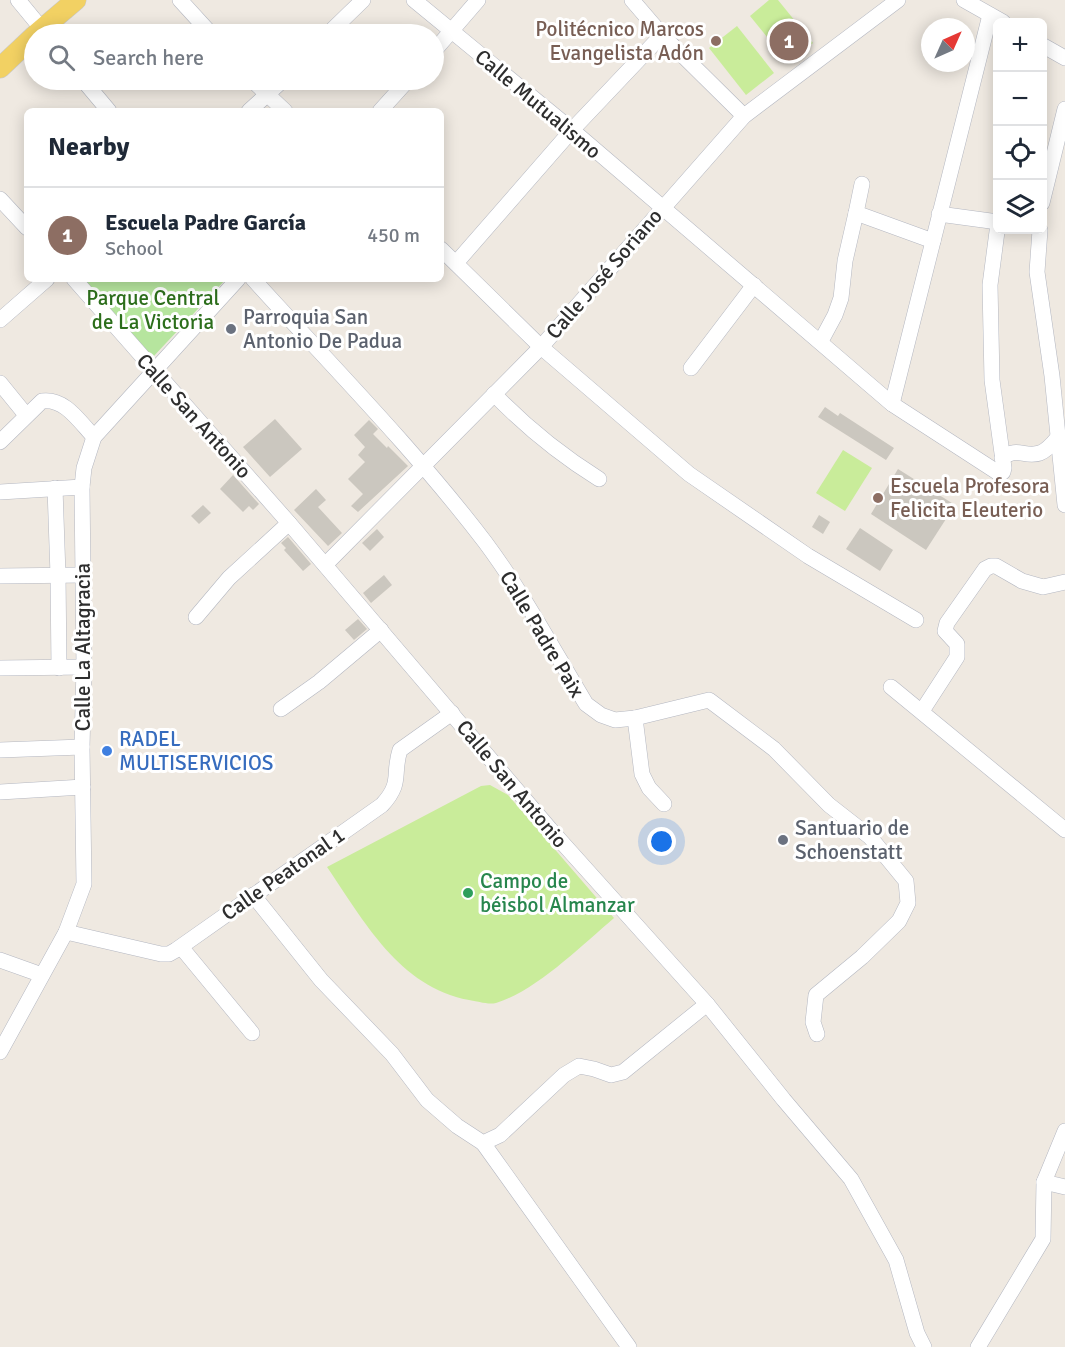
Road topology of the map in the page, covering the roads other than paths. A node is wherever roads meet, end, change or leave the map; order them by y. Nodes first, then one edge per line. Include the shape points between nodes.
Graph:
1 (18, 0) edge
2 (76, 0) edge
3 (180, 0) edge
4 (363, 0) edge
5 (414, 0) edge
6 (478, 0) edge
7 (632, 0) edge
8 (897, 0) edge
9 (964, 0) edge
10 (995, 18) edge
11 (34, 24) edge
12 (50, 24) edge
13 (202, 24) edge
14 (338, 24) edge
15 (442, 24) edge
16 (444, 26) edge
17 (450, 31) junction
18 (993, 32) edge
19 (663, 35) junction
20 (444, 38) edge
21 (24, 47) edge
22 (1047, 48) edge
23 (1065, 58) edge
24 (0, 68) edge
25 (91, 90) edge
26 (261, 90) edge
27 (273, 90) edge
28 (399, 90) edge
29 (267, 96) junction
30 (106, 108) edge
31 (253, 108) edge
32 (281, 108) edge
33 (383, 108) edge
34 (1065, 109) edge
35 (744, 116) junction
36 (572, 130) junction
37 (1047, 183) edge
38 (862, 184) dead end
39 (0, 199) edge
40 (662, 208) junction
41 (856, 213) junction
42 (939, 214) junction
43 (993, 222) edge
44 (24, 225) edge
45 (997, 234) edge
46 (1038, 234) edge
47 (933, 241) junction
48 (444, 252) edge
49 (456, 262) junction
50 (44, 282) edge
51 (77, 282) edge
52 (235, 282) edge
53 (256, 282) edge
54 (754, 285) junction
55 (0, 320) edge
56 (821, 341) junction
57 (542, 347) junction
58 (691, 368) dead end
59 (154, 372) junction
60 (0, 383) edge
61 (494, 394) junction
62 (892, 404) junction
63 (26, 415) junction
64 (1059, 436) junction
65 (94, 437) junction
66 (0, 442) edge
67 (1002, 458) junction
68 (422, 466) junction
69 (598, 479) dead end
70 (82, 487) junction
71 (55, 489) junction
72 (0, 492) edge
73 (1065, 505) edge
74 (290, 523) junction
75 (325, 565) junction
76 (58, 575) junction
77 (84, 575) junction
78 (0, 576) edge
79 (1065, 582) edge
80 (196, 617) dead end
81 (916, 620) dead end
82 (381, 630) junction
83 (84, 667) junction
84 (0, 668) edge
85 (59, 668) junction
86 (891, 687) dead end
87 (280, 709) dead end
88 (922, 711) junction
89 (452, 712) junction
90 (635, 718) junction
91 (82, 747) junction
92 (0, 750) edge
93 (83, 787) junction
94 (0, 792) edge
95 (664, 804) dead end
96 (1065, 830) edge
97 (253, 896) junction
98 (66, 932) junction
99 (181, 947) junction
100 (0, 960) edge
101 (42, 975) junction
102 (707, 1004) junction
103 (252, 1033) dead end
104 (817, 1034) dead end
105 (0, 1052) edge
106 (1065, 1131) edge
107 (483, 1143) junction
108 (1044, 1182) junction
109 (1065, 1186) edge
110 (629, 1347) edge
111 (924, 1347) edge
112 (978, 1347) edge

1 - 11 street
2 - 12 main road
3 - 13 street
4 - 14 street
5 - 15 street, Calle Mutualismo
6 - 17 street
7 - 19 street
8 - 35 street, Calle José Soriano
9 - 10 street
16 - 17 street, Calle Mutualismo
17 - 20 street
17 - 36 street, Calle Mutualismo
18 - 42 street
19 - 35 street
19 - 36 street
21 - 24 main road
22 - 23 street
25 - 30 street
26 - 29 street
27 - 29 street
28 - 33 street
29 - 31 street
29 - 32 street
34 - 37 street
35 - 40 street, Calle José Soriano
36 - 40 street, Calle Mutualismo
36 - 49 street
38 - 41 street
39 - 44 street
40 - 54 street, Calle Mutualismo
40 - 57 street, Calle José Soriano
41 - 47 street
41 - 56 street via 841,298
42 - 43 street
42 - 47 street
45 - 67 street via 990,285 992,380
46 - 64 street via 1037,272
47 - 62 street
48 - 49 street
49 - 57 street
50 - 55 street
51 - 59 street, Calle San Antonio
52 - 59 street, Calle La Altagracia
53 - 68 street, Calle Padre Paix
54 - 56 street, Calle Mutualismo
54 - 58 street
56 - 62 street, Calle Mutualismo
57 - 61 street, Calle José Soriano
57 - 81 street via 689,474 808,556
59 - 65 street, Calle La Altagracia
59 - 74 street, Calle San Antonio
60 - 63 street
61 - 68 street, Calle José Soriano
61 - 69 street via 561,455
62 - 67 street, Calle Mutualismo via 1000,474 1004,471
63 - 65 street via 42,401 52,400 64,405
63 - 66 street
64 - 67 street via 1042,452 1018,451
64 - 73 street
65 - 70 street, Calle La Altagracia
68 - 75 street, Calle José Soriano
68 - 90 street, Calle Padre Paix via 485,542 525,599 586,704 615,720
70 - 71 street
70 - 77 street, Calle La Altagracia
71 - 72 street
71 - 76 street
74 - 75 street, Calle San Antonio
74 - 80 street via 229,579
75 - 82 street, Calle San Antonio
76 - 77 street
76 - 78 street
76 - 85 street
77 - 83 street, Calle La Altagracia
79 - 88 street via 1043,586 1022,581 996,566 985,569 946,623 945,631 957,644 957,657
82 - 87 street via 320,682
82 - 89 street, Calle San Antonio
83 - 85 street
83 - 91 street, Calle La Altagracia
84 - 85 street
86 - 88 street
88 - 96 street
89 - 97 street, Calle Peatonal 1 via 400,750 396,782 382,805
89 - 102 street, Calle San Antonio via 550,829
90 - 95 street via 642,774
90 - 104 street, Calle Padre Paix via 709,700 774,749 829,804 870,837 906,881 908,903 899,921 816,995 813,1022
91 - 92 street
91 - 93 street, Calle La Altagracia
93 - 94 street
93 - 98 street, Calle La Altagracia via 84,884
97 - 99 street, Calle Peatonal 1
97 - 107 street via 321,980 392,1054 427,1100
98 - 99 street, Calle Peatonal 1 via 161,954
98 - 101 street, Calle La Altagracia
99 - 103 street
100 - 101 street
101 - 105 street, Calle La Altagracia
102 - 107 street via 623,1071 611,1075 579,1066 500,1135
102 - 111 street, Calle San Antonio via 852,1179 896,1260
106 - 108 street
107 - 110 street
108 - 109 street
108 - 112 street via 1042,1239

